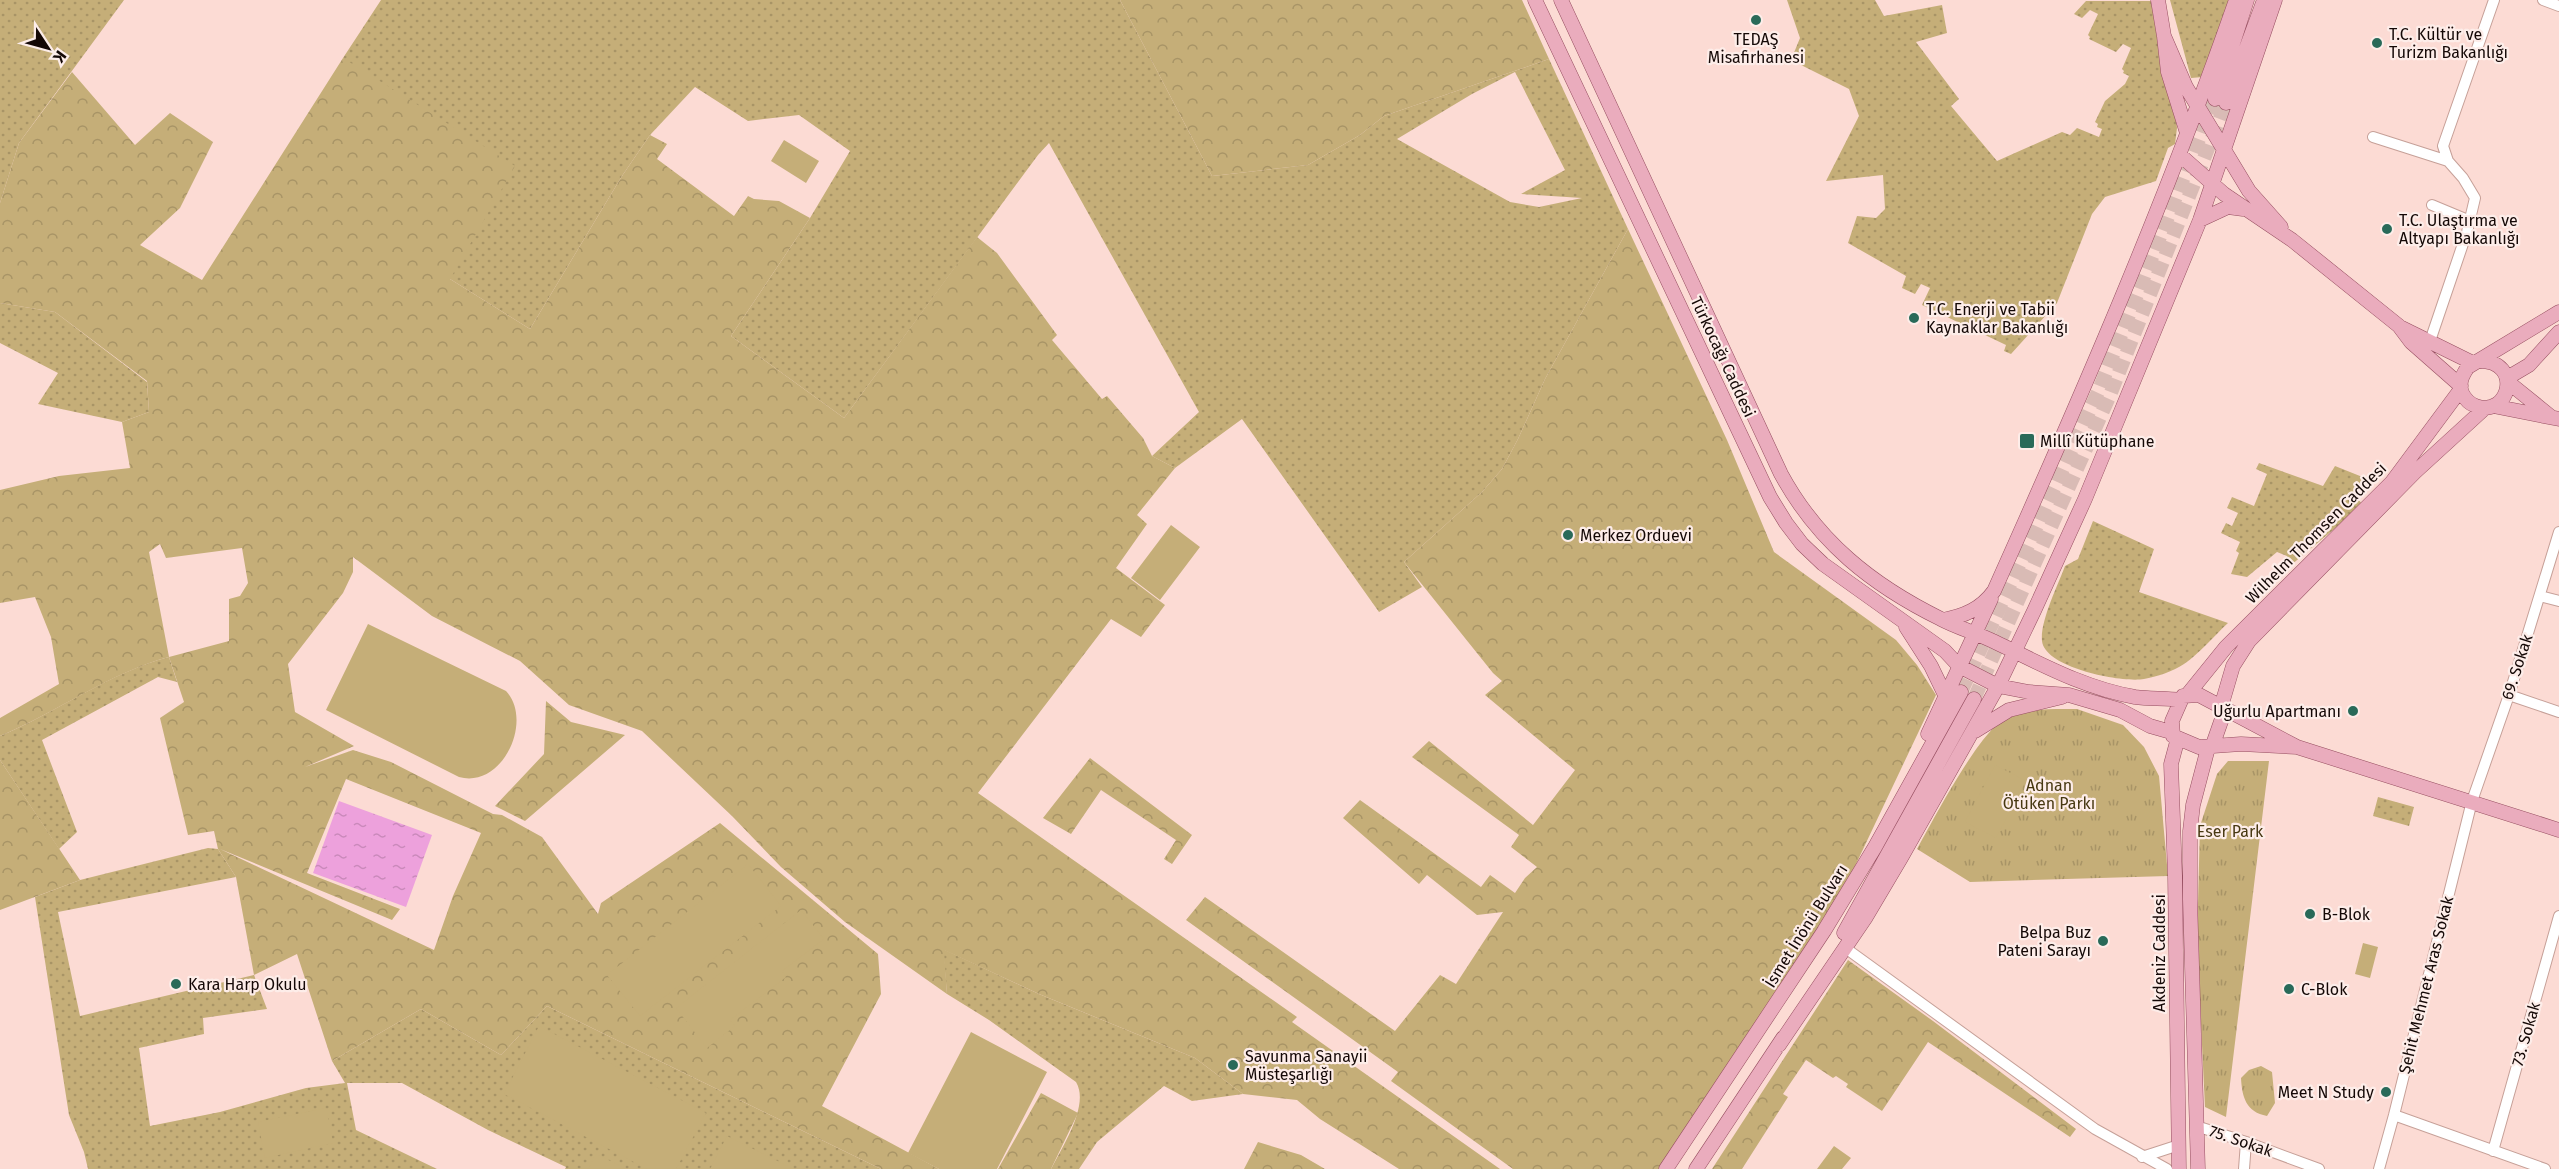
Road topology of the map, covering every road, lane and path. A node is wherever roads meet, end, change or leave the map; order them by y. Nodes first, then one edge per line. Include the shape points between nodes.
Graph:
1 (1536, 0) edge
2 (1561, 0) edge
3 (2158, 0) edge
4 (2236, 0) edge
5 (2247, 0) edge
6 (2264, 0) edge
7 (2275, 0) edge
8 (2494, 0) edge
9 (2543, 0) edge
10 (2559, 6) edge
11 (2164, 36) junction
12 (2198, 106) junction
13 (2187, 133) junction
14 (2373, 137) dead end
15 (2225, 150) junction
16 (2179, 154) junction
17 (2448, 161) junction
18 (1646, 184) junction
19 (2212, 185) junction
20 (1631, 198) junction
21 (1652, 199) junction
22 (2432, 205) dead end
23 (2246, 210) junction
24 (1637, 213) junction
25 (2200, 220) junction
26 (2468, 220) junction
27 (2292, 240) junction
28 (2559, 312) edge
29 (2398, 326) junction
30 (2558, 335) edge
31 (2430, 341) junction
32 (2477, 362) junction
33 (2507, 380) junction
34 (2461, 388) junction
35 (2489, 407) junction
36 (2555, 418) edge
37 (2559, 532) edge
38 (1994, 593) junction
39 (2540, 596) junction
40 (2559, 601) edge
41 (1902, 620) junction
42 (1943, 620) junction
43 (1976, 633) junction
44 (2013, 651) junction
45 (1959, 666) junction
46 (1998, 686) junction
47 (1961, 692) tunnel mouth
48 (2069, 695) junction
49 (2509, 695) junction
50 (1946, 697) junction
51 (2184, 697) junction
52 (1974, 699) tunnel mouth
53 (2223, 709) junction
54 (2559, 712) edge
55 (1973, 732) junction
56 (2174, 735) junction
57 (2297, 747) junction
58 (2210, 748) junction
59 (2472, 801) junction
60 (2559, 830) edge
61 (1875, 847) junction
62 (2559, 916) edge
63 (1844, 947) junction
64 (1779, 1045) junction
65 (2394, 1115) junction
66 (2196, 1126) junction
67 (2246, 1142) junction
68 (2179, 1145) junction
69 (2493, 1151) junction
70 (2142, 1157) junction
71 (1666, 1169) edge
72 (1696, 1169) edge
73 (2167, 1169) edge
74 (2180, 1169) edge
75 (2198, 1169) edge
76 (2244, 1169) edge
77 (2319, 1169) edge
78 (2379, 1169) edge
79 (2545, 1169) edge

1 - 20 main road, Türkocağı Caddesi
2 - 18 main road, Türkocağı Caddesi
3 - 11 main road
4 - 12 main road
5 - 6 main road via 2220,101
7 - 15 main road
8 - 17 street via 2443,146
9 - 10 street
11 - 12 main road
11 - 13 main road via 2168,72
12 - 13 main road
12 - 15 main road
13 - 16 main road
14 - 17 street
15 - 19 main road
15 - 27 main road via 2249,191
16 - 19 main road
16 - 38 main road via 2087,381
17 - 26 street via 2475,198
18 - 20 main road
18 - 21 main road, Türkocağı Caddesi
19 - 23 main road
19 - 25 main road
20 - 24 main road, Türkocağı Caddesi
21 - 24 main road
21 - 42 main road, Türkocağı Caddesi via 1781,474 1806,516 1851,561 1899,596
22 - 26 street
23 - 25 main road via 2228,207
23 - 27 main road
24 - 41 main road, Türkocağı Caddesi via 1755,466 1786,523 1823,564
25 - 44 main road via 2085,499
26 - 31 street
27 - 29 main road
28 - 32 main road
29 - 31 main road
29 - 34 main road
30 - 33 main road via 2529,365
31 - 32 main road
32 - 33 main road via 2495,363
32 - 34 main road via 2464,372
33 - 35 main road via 2504,396
33 - 36 main road
34 - 35 main road via 2471,404
34 - 51 main road, Wilhelm Thomsen Caddesi via 2392,482 2226,647
35 - 36 main road
35 - 53 main road, Wilhelm Thomsen Caddesi via 2415,472 2249,641 2233,666
37 - 39 street, 69. Sokak
38 - 42 main road via 1971,612
38 - 43 main road
39 - 40 street
39 - 49 street, 69. Sokak
41 - 45 main road, Türkocağı Caddesi via 1946,651
41 - 50 main road
42 - 43 main road, Türkocağı Caddesi
43 - 44 main road, Türkocağı Caddesi
43 - 45 main road
44 - 46 main road
44 - 51 main road, Türkocağı Caddesi via 2087,684 2136,697
45 - 46 main road, Türkocağı Caddesi
45 - 50 main road
46 - 48 main road, Türkocağı Caddesi
46 - 55 main road
47 - 61 main road, İsmet İnönü Bulvarı
48 - 55 main road via 2009,710
48 - 56 main road, Türkocağı Caddesi via 2120,710
49 - 54 street
49 - 59 street, 69. Sokak
50 - 61 main road
51 - 53 main road via 2199,695
51 - 56 main road via 2172,721
52 - 64 main road via 1887,860
53 - 57 main road
53 - 58 main road
55 - 63 main road via 1866,917
56 - 58 main road
56 - 68 main road, Akdeniz Caddesi via 2171,764
57 - 58 main road via 2241,744
57 - 59 main road
58 - 66 main road, Akdeniz Caddesi via 2193,805 2190,831
59 - 60 main road
59 - 65 street, Şehit Mehmet Aras Sokak
61 - 71 main road, İsmet İnönü Bulvarı via 1758,1034
62 - 69 street, 73. Sokak
63 - 64 main road
63 - 70 street via 2077,1117
64 - 72 main road
65 - 69 street
65 - 78 street, Şehit Mehmet Aras Sokak
66 - 67 street, 75. Sokak
66 - 75 main road, Akdeniz Caddesi
67 - 76 street
67 - 77 street, 75. Sokak
68 - 70 street
68 - 74 main road, Akdeniz Caddesi
69 - 79 street
70 - 73 street

